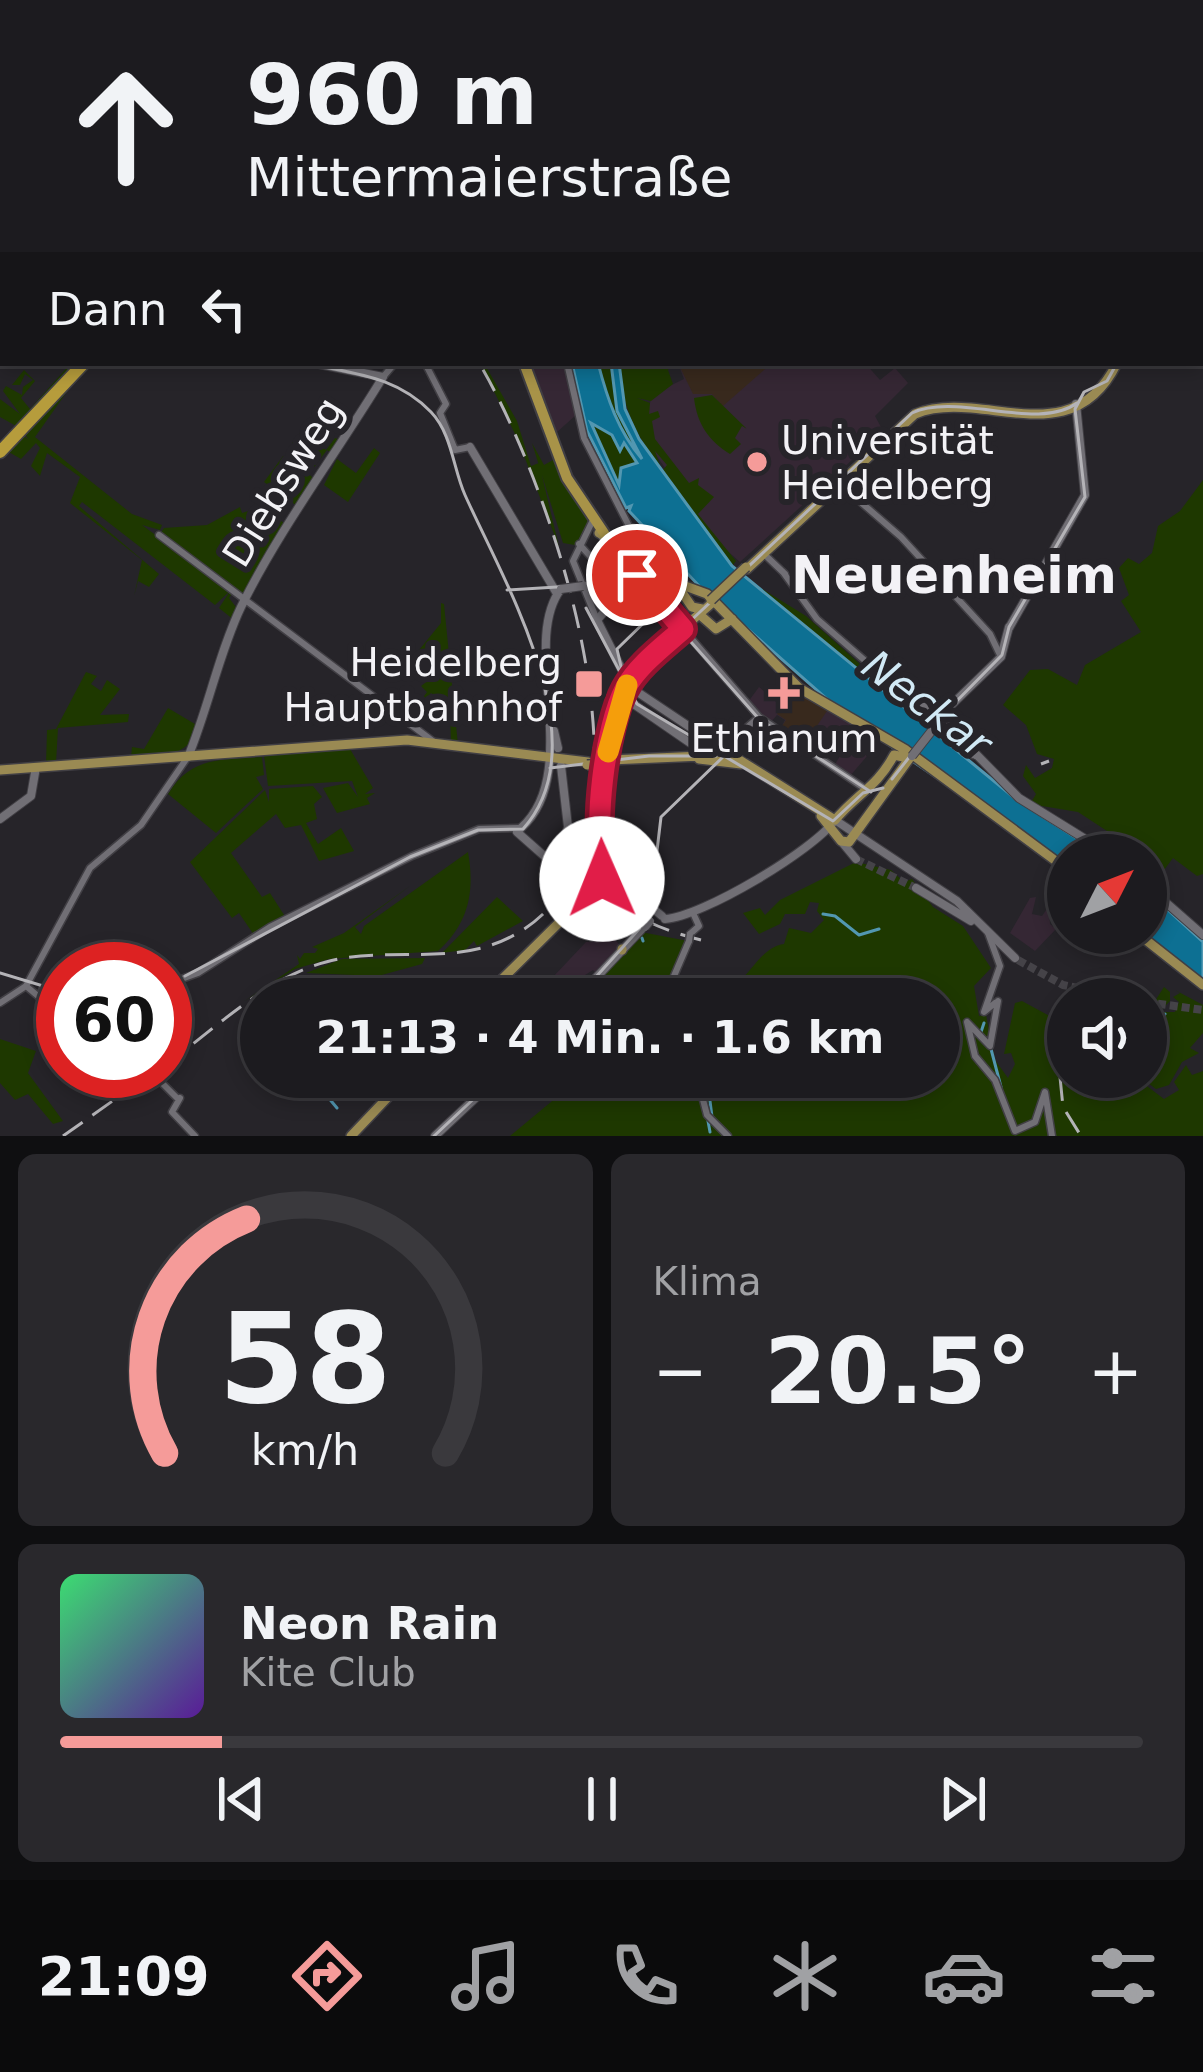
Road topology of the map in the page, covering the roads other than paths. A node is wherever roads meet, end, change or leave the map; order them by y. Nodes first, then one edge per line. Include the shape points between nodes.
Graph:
1 (79, 366) edge
2 (393, 366) edge
3 (426, 366) edge
4 (524, 366) edge
5 (568, 366) edge
6 (1116, 366) edge
7 (342, 368) edge
8 (381, 381) junction
9 (1074, 410) junction
10 (469, 447) joint
11 (0, 450) edge
12 (836, 480) junction
13 (629, 530) junction
14 (602, 534) junction
15 (159, 535) dead end
16 (579, 546) junction
17 (764, 555) junction
18 (654, 566) junction
19 (635, 579) junction
20 (666, 579) junction
21 (595, 583) junction
22 (556, 589) junction
23 (683, 592) junction
24 (245, 600) junction
25 (695, 616) junction
26 (599, 617) junction
27 (725, 622) junction
28 (1001, 657) junction
29 (626, 685) junction
30 (614, 712) junction
31 (551, 714) junction
32 (943, 716) junction
33 (756, 718) junction
34 (674, 725) junction
35 (609, 736) junction
36 (425, 741) junction
37 (899, 752) junction
38 (715, 755) junction
39 (187, 757) junction
40 (555, 758) junction
41 (978, 758) junction
42 (607, 762) junction
43 (0, 771) edge
44 (35, 772) junction
45 (865, 791) junction
46 (970, 800) junction
47 (601, 807) junction
48 (0, 819) edge
49 (833, 826) junction
50 (519, 830) junction
51 (1077, 834) edge
52 (857, 836) junction
53 (598, 841) junction
54 (843, 844) junction
55 (1047, 855) edge
56 (856, 859) tunnel mouth
57 (562, 873) junction
58 (605, 876) junction
59 (916, 889) tunnel mouth
60 (582, 895) junction
61 (1167, 904) edge
62 (690, 910) junction
63 (655, 921) junction
64 (987, 935) junction
65 (1203, 935) edge
66 (690, 936) junction
67 (1163, 954) edge
68 (1014, 957) tunnel mouth
69 (192, 971) edge
70 (503, 978) edge
71 (596, 978) edge
72 (674, 978) edge
73 (27, 985) junction
74 (1202, 985) edge
75 (36, 989) edge
76 (0, 1004) edge
77 (177, 1098) edge
78 (387, 1098) edge
79 (476, 1098) edge
80 (702, 1098) edge
81 (362, 1125) junction
82 (370, 1135) edge
83 (195, 1136) edge
84 (351, 1136) edge
85 (435, 1136) edge
86 (728, 1136) edge
87 (1052, 1136) edge

1 - 11 highway
2 - 8 street
3 - 10 street via 446,404 440,413 455,450
4 - 14 highway via 564,477
5 - 13 street via 590,449
6 - 9 main road via 1109,379 1082,392
7 - 8 main road
7 - 8 main road
8 - 24 main road, Diebsweg
9 - 12 main road via 924,410
9 - 28 main road via 1085,495 1009,628
10 - 22 main road
12 - 17 main road
12 - 28 street via 901,537 990,634
13 - 14 main road
13 - 18 main road
14 - 16 street
14 - 19 main road
15 - 24 street
16 - 21 street
16 - 26 street via 574,570
17 - 25 main road, bridge
17 - 41 street via 817,617
18 - 19 main road
18 - 20 main road
19 - 21 main road
19 - 21 main road
19 - 25 street
20 - 23 main road
20 - 25 main road
21 - 22 main road, bridge
21 - 26 main road
22 - 31 main road via 547,652
23 - 25 main road
23 - 27 main road via 702,590
24 - 36 street
24 - 39 main road, Diebsweg
25 - 27 main road
25 - 29 main road
25 - 33 street
26 - 29 main road
27 - 37 main road via 799,688
28 - 32 main road
29 - 30 main road
29 - 34 main road
30 - 35 main road
30 - 42 main road
31 - 40 main road
31 - 40 main road
32 - 37 main road, bridge
32 - 41 main road via 958,724
33 - 38 street
33 - 45 street
34 - 38 main road
34 - 38 main road
35 - 42 main road
35 - 47 main road
36 - 39 main road
36 - 40 main road
37 - 45 main road
37 - 46 main road
37 - 46 main road
37 - 52 main road
38 - 42 main road
38 - 42 main road
38 - 49 main road
38 - 49 main road via 745,766
39 - 44 main road
39 - 73 street via 129,837 90,868
40 - 42 main road, bridge
40 - 50 main road
40 - 57 main road via 568,827
41 - 51 main road via 1019,798
42 - 47 main road
42 - 47 main road
43 - 44 main road
44 - 48 main road via 31,796
45 - 49 main road
46 - 55 main road
47 - 53 main road
49 - 52 main road
49 - 54 main road
49 - 62 main road
50 - 57 main road
50 - 69 street via 477,831
52 - 54 main road
52 - 64 main road via 958,901
53 - 58 main road
53 - 58 main road
54 - 56 main road
57 - 60 main road
58 - 60 main road
58 - 63 main road
59 - 64 main road
60 - 70 main road
61 - 65 main road
62 - 63 main road
62 - 66 street
62 - 66 street via 699,927
63 - 71 main road
64 - 68 main road
64 - 87 street via 1000,968 984,1012 998,1003 990,1046 967,1022 975,1055 995,1080 1015,1131 1036,1123 1046,1092
66 - 72 street
67 - 74 main road
73 - 75 street
73 - 76 street
77 - 83 street via 173,1113
78 - 81 main road
79 - 85 main road
80 - 86 street
81 - 82 main road
81 - 84 main road

